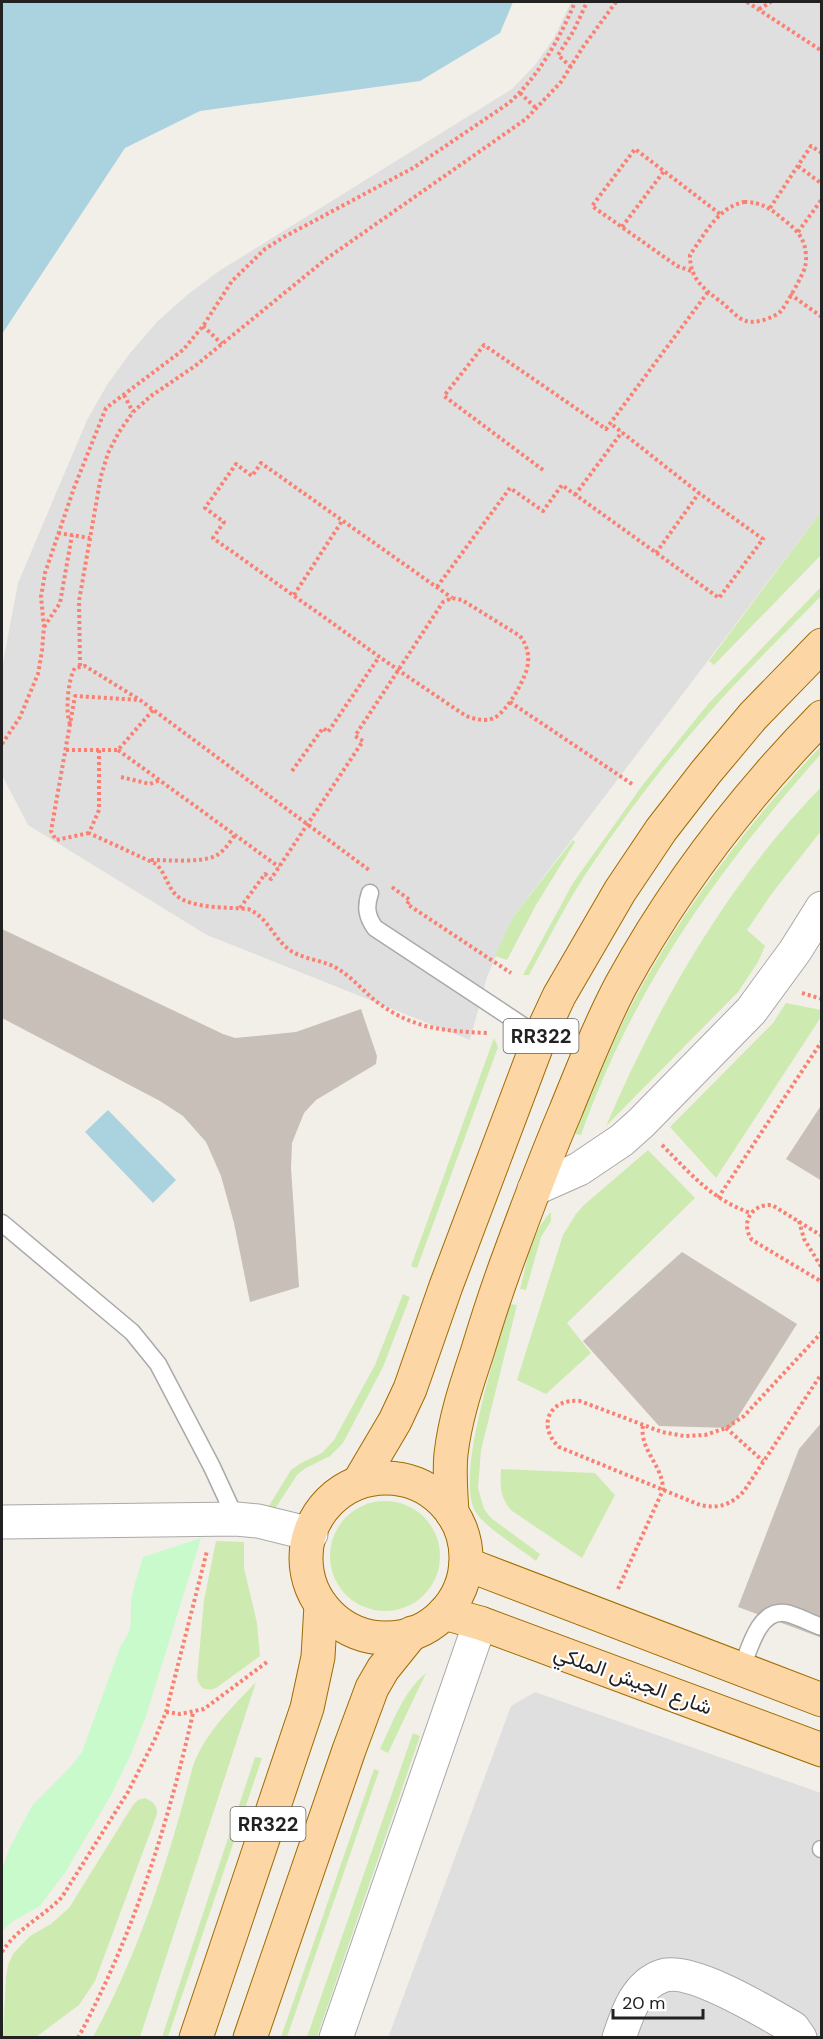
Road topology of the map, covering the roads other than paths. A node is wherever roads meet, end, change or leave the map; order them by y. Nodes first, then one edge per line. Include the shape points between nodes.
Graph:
1 (822, 645) edge
2 (822, 717) edge
3 (370, 893) dead end
4 (822, 908) edge
5 (540, 1037) junction
6 (534, 1189) junction
7 (2, 1223) edge
8 (359, 1482) junction
9 (452, 1513) junction
10 (224, 1519) junction
11 (2, 1522) edge
12 (311, 1534) junction
13 (466, 1564) junction
14 (321, 1605) junction
15 (444, 1613) junction
16 (480, 1623) junction
17 (822, 1627) edge
18 (412, 1633) junction
19 (741, 1670) junction
20 (822, 1700) edge
21 (822, 1750) edge
22 (196, 2037) edge
23 (250, 2037) edge
24 (336, 2037) edge
25 (619, 2037) edge
26 (800, 2037) edge

1 - 5 main road, RR322 via 753,716 661,830 583,954
2 - 6 main road, RR322 via 730,819 653,928 591,1046
3 - 5 lane via 367,911 375,928
4 - 6 street via 751,1011 641,1123 579,1169
5 - 8 main road, RR322 via 410,1389
6 - 9 main road, RR322 via 498,1286 454,1429
7 - 10 lane via 132,1332 158,1364 212,1467
8 - 9 main road, RR322 via 385,1478 410,1481 441,1499
8 - 12 main road, RR322 via 326,1504
9 - 13 main road, RR322 via 461,1529
10 - 11 street
10 - 12 street via 258,1521
12 - 14 main road, RR322 via 305,1556 307,1573
13 - 15 main road, RR322 via 455,1599
13 - 19 main road
14 - 18 main road, RR322 via 339,1623 362,1634 387,1638
14 - 22 main road, RR322 via 318,1657 307,1708
15 - 16 main road, شارع الجيش الملكي
15 - 18 main road, RR322
16 - 21 main road, شارع الجيش الملكي
16 - 24 street
17 - 19 lane via 784,1613 770,1616 760,1625
18 - 23 main road, RR322 via 383,1669 368,1699
19 - 20 main road
25 - 26 street via 636,1996 648,1983 664,1975 685,1976 728,1992 793,2028

